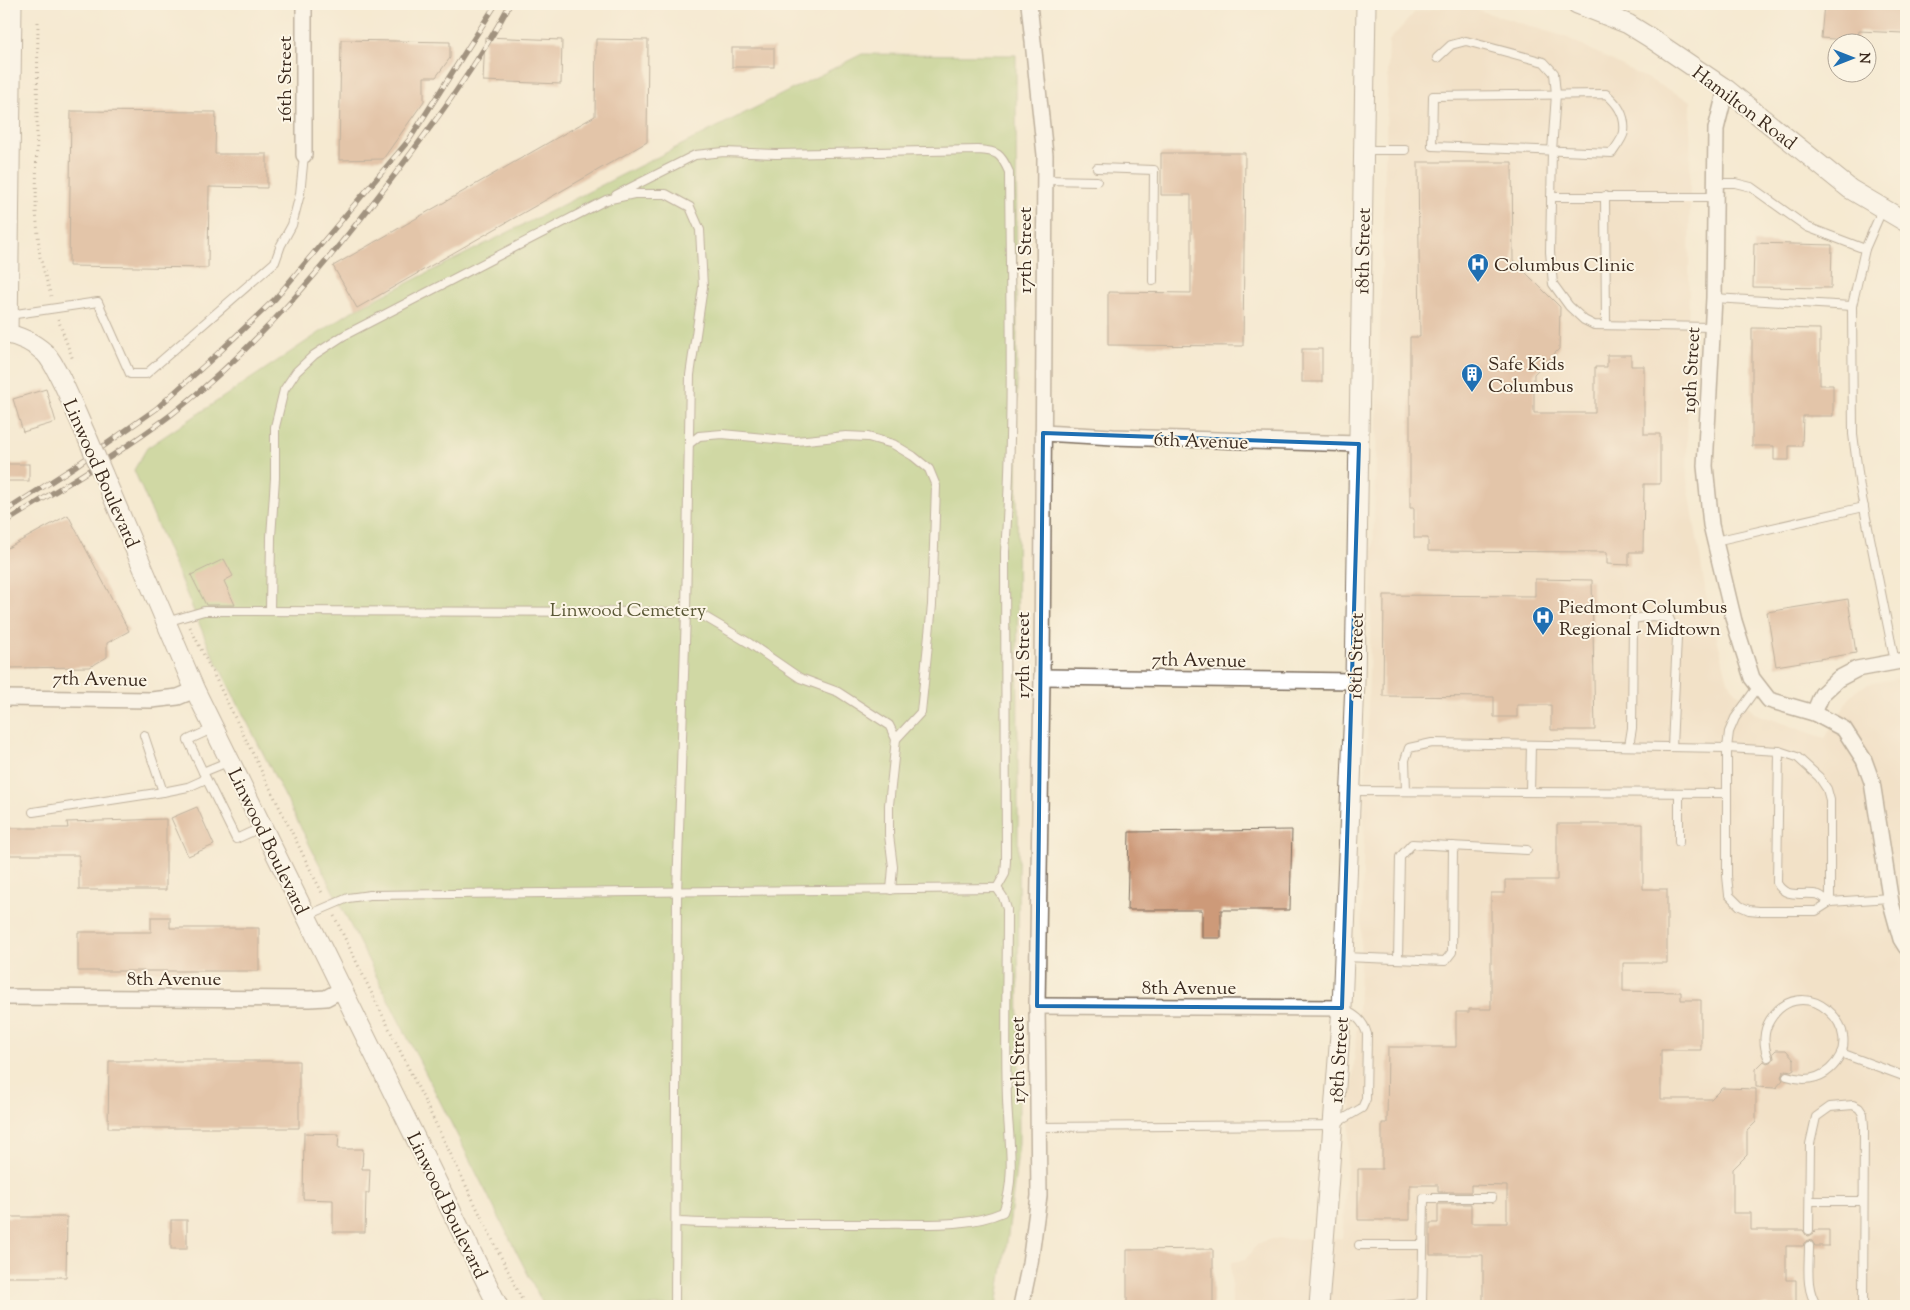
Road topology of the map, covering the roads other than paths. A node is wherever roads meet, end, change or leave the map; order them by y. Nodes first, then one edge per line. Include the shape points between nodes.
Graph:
1 (12, 4) edge
2 (304, 4) edge
3 (1029, 4) edge
4 (1366, 4) edge
5 (1577, 4) edge
6 (1437, 58) dead end
7 (1726, 89) junction
8 (1556, 94) junction
9 (1365, 150) junction
10 (1405, 150) dead end
11 (1552, 150) junction
12 (304, 155) joint
13 (1097, 168) dead end
14 (1045, 180) junction
15 (1097, 181) dead end
16 (1716, 190) junction
17 (1605, 196) junction
18 (1551, 197) junction
19 (606, 200) junction
20 (1883, 208) junction
21 (1906, 222) edge
22 (1865, 249) junction
23 (1153, 281) dead end
24 (1714, 298) junction
25 (1852, 306) junction
26 (1606, 325) junction
27 (7, 327) edge
28 (1712, 327) junction
29 (1043, 433) junction
30 (689, 444) junction
31 (1359, 444) junction
32 (1864, 507) junction
33 (1715, 541) junction
34 (270, 611) junction
35 (686, 612) junction
36 (166, 622) junction
37 (1900, 661) edge
38 (1042, 677) junction
39 (1355, 680) junction
40 (1758, 686) junction
41 (195, 690) junction
42 (4, 698) edge
43 (1814, 713) junction
44 (214, 728) junction
45 (144, 735) dead end
46 (896, 740) junction
47 (1531, 745) junction
48 (1629, 746) junction
49 (1672, 747) junction
50 (1727, 748) junction
51 (1779, 751) junction
52 (230, 761) junction
53 (205, 775) junction
54 (1350, 791) junction
55 (1406, 791) junction
56 (1530, 791) junction
57 (164, 792) junction
58 (1679, 793) junction
59 (1727, 793) junction
60 (34, 812) dead end
61 (262, 827) junction
62 (1679, 842) dead end
63 (1453, 846) junction
64 (1528, 850) dead end
65 (997, 888) junction
66 (891, 890) junction
67 (677, 893) junction
68 (1890, 898) junction
69 (1830, 902) junction
70 (306, 916) junction
71 (1906, 947) edge
72 (1344, 957) junction
73 (1398, 959) junction
74 (343, 989) junction
75 (4, 997) edge
76 (1037, 1006) junction
77 (1342, 1008) junction
78 (1841, 1053) junction
79 (1768, 1057) dead end
80 (1787, 1076) dead end
81 (1906, 1077) edge
82 (1333, 1125) junction
83 (1038, 1126) junction
84 (1492, 1198) dead end
85 (1810, 1201) junction
86 (1863, 1201) junction
87 (676, 1222) junction
88 (1809, 1230) dead end
89 (1359, 1245) dead end
90 (1423, 1246) junction
91 (1809, 1246) dead end
92 (498, 1306) edge
93 (675, 1306) edge
94 (1021, 1306) edge
95 (1319, 1306) edge
96 (1384, 1306) edge
97 (1822, 1306) edge
98 (1863, 1306) edge

1 - 27 street
2 - 12 street, 16th Street
3 - 14 street, 17th Street
4 - 9 street, 18th Street
5 - 7 street, Hamilton Road via 1628,24
6 - 8 lane via 1451,45 1466,41 1544,62 1554,73
7 - 16 street, 19th Street via 1716,129
7 - 20 street, Hamilton Road via 1850,189
8 - 11 lane
8 - 11 lane via 1606,94 1616,102 1623,116 1624,133 1612,153
8 - 11 lane via 1433,96 1432,146
9 - 10 lane
9 - 31 street, 18th Street
11 - 18 lane
12 - 27 lane via 300,194 292,225 275,262 146,374 130,374 98,302 54,308
13 - 23 lane via 1154,170
14 - 15 lane
14 - 29 street, 17th Street
16 - 17 lane
16 - 22 lane via 1735,184 1751,187 1807,227
16 - 24 street, 19th Street
17 - 18 lane
17 - 26 lane
18 - 26 lane via 1553,284 1584,320 1594,325
19 - 30 lane via 634,194 666,194 690,207 700,230 703,287 690,376
19 - 34 lane via 343,336 314,355 296,372 284,390 276,427
19 - 65 lane via 695,155 978,150 994,151 1002,158 1009,172 1011,370 1006,552 1006,861 1005,874
20 - 21 street, Hamilton Road
20 - 22 lane
22 - 25 lane
24 - 25 lane
24 - 28 street, 19th Street
25 - 32 lane via 1853,434
26 - 28 lane
27 - 36 street, Linwood Boulevard, bridge via 34,343 56,370
28 - 33 street, 19th Street via 1705,466
29 - 31 street, 6th Avenue
29 - 38 street, 17th Street
30 - 35 lane
30 - 46 lane via 699,436 722,434 796,441 868,437 893,444 929,470 936,486 932,605 924,692 921,712
31 - 39 street, 18th Street
32 - 33 lane
32 - 37 lane
33 - 40 street, 19th Street via 1743,650
34 - 35 lane
34 - 36 lane via 204,611
35 - 46 lane via 705,617 800,678 838,692 889,725
35 - 67 lane
36 - 41 street, Linwood Boulevard
37 - 43 street via 1857,669 1838,680 1822,694
38 - 39 street, 7th Avenue
38 - 76 street, 17th Street
39 - 54 street, 18th Street
40 - 43 street via 1769,700
40 - 50 lane via 1735,718
41 - 42 street, 7th Avenue via 178,697 151,700
41 - 44 street, Linwood Boulevard
43 - 68 street via 1844,729 1864,760 1872,782
44 - 52 street, Linwood Boulevard
44 - 53 lane via 188,740
45 - 57 lane
46 - 66 lane via 890,805
47 - 48 lane
47 - 55 lane via 1432,743 1409,748 1405,760
47 - 56 lane
48 - 49 lane
48 - 49 lane via 1634,619 1652,616 1669,618 1677,637
49 - 50 lane
50 - 51 lane
50 - 59 lane
51 - 69 lane via 1801,760 1827,789 1831,812
51 - 69 lane via 1777,883 1786,893 1820,895
52 - 53 lane
52 - 61 street, Linwood Boulevard
53 - 57 lane via 188,787
53 - 61 lane via 236,839
54 - 55 lane
54 - 72 street, 18th Street
55 - 56 lane
56 - 58 lane
57 - 60 lane
58 - 59 lane
58 - 62 lane
59 - 69 lane via 1729,895 1749,910 1816,911
61 - 70 street, Linwood Boulevard
63 - 64 lane
63 - 73 lane via 1412,844 1400,857
63 - 73 lane via 1452,952 1446,961
65 - 66 lane
65 - 87 lane via 1007,909 1010,1170 1009,1197 1003,1212 990,1218 953,1223 741,1225
66 - 67 lane
67 - 70 lane via 370,895 348,898
67 - 87 lane
68 - 69 lane
68 - 71 street
70 - 74 street, Linwood Boulevard
72 - 73 lane
72 - 77 street, 18th Street
74 - 75 street, 8th Avenue via 326,998 310,999
74 - 92 street, Linwood Boulevard
76 - 77 street, 8th Avenue
76 - 83 street, 17th Street
77 - 82 street, 18th Street
77 - 82 lane via 1364,1025 1366,1098 1362,1108
78 - 79 lane via 1843,1035 1836,1017 1820,1004 1800,1000 1781,1007 1768,1023 1764,1042
78 - 80 lane via 1831,1068 1816,1078 1798,1080
78 - 81 lane
82 - 83 lane
82 - 95 street, 18th Street
83 - 94 street, 17th Street via 1039,1196
84 - 90 lane via 1424,1198
85 - 86 lane
85 - 86 lane via 1810,1144 1816,1117 1830,1107 1853,1105 1863,1114
85 - 88 lane
86 - 98 lane
87 - 93 lane
89 - 90 lane
90 - 96 lane via 1422,1302
91 - 97 lane via 1811,1296 1818,1306

